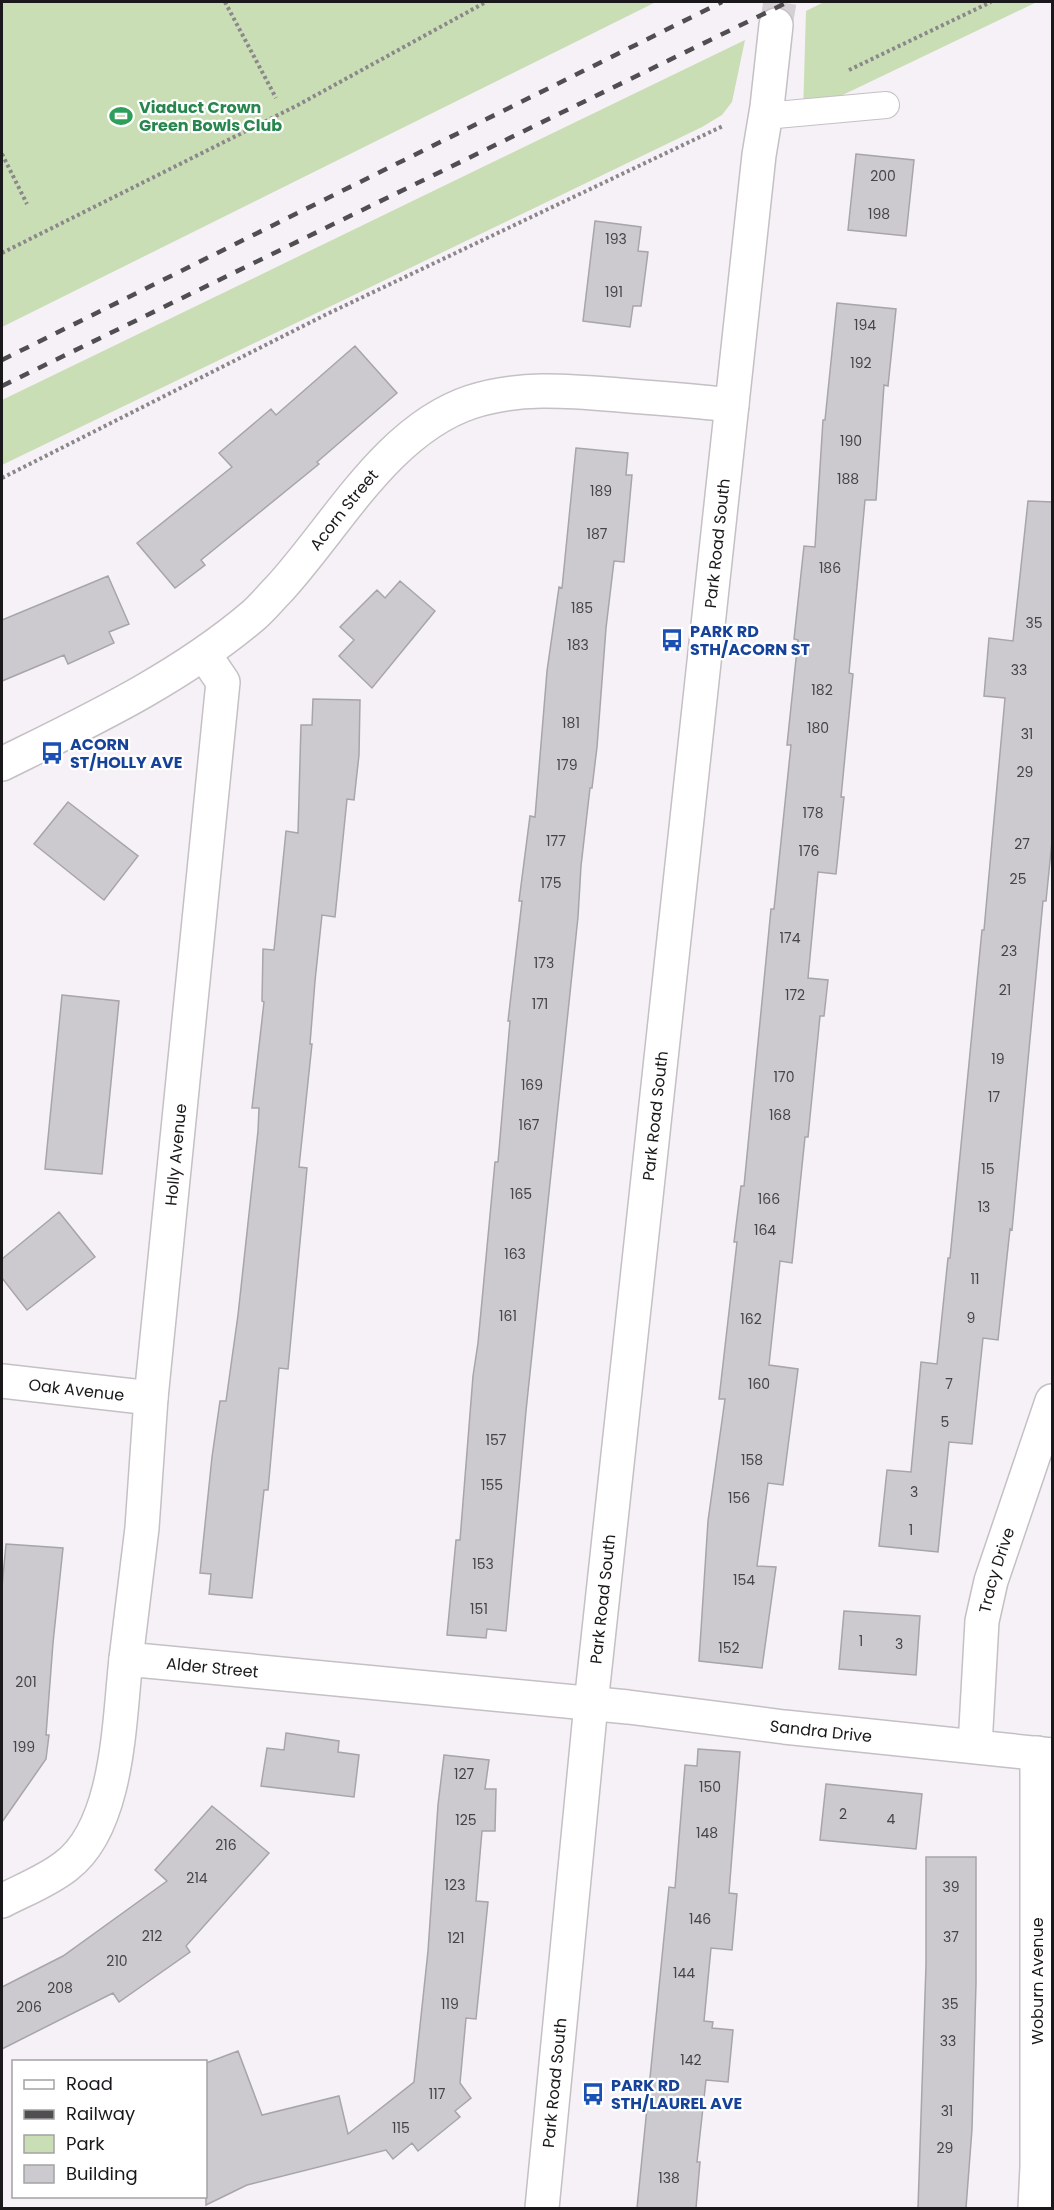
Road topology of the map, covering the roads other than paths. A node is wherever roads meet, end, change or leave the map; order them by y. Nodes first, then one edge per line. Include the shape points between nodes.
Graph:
1 (776, 25) tunnel mouth
2 (886, 105) dead end
3 (765, 116) junction
4 (732, 405) junction
5 (204, 654) junction
6 (2, 764) edge
7 (2, 1381) edge
8 (151, 1398) junction
9 (1053, 1401) edge
10 (126, 1659) junction
11 (591, 1704) junction
12 (975, 1746) junction
13 (1045, 1754) edge
14 (2, 1901) edge
15 (1045, 2168) edge
16 (542, 2208) edge
17 (1035, 2208) edge

1 - 3 street, Park Road South
2 - 3 lane
3 - 4 street, Park Road South
4 - 5 street, Acorn Street via 572,391 526,391 471,402 449,411 429,423 373,472 256,614
4 - 11 street, Park Road South
5 - 6 street, Acorn Street via 133,698
5 - 8 street, Holly Avenue via 224,682
7 - 8 street, Oak Avenue
8 - 10 street, Holly Avenue via 142,1528
9 - 12 street, Tracy Drive via 991,1581 982,1621
10 - 11 street, Alder Street
10 - 14 street via 114,1774 96,1829 67,1866
11 - 12 street, Sandra Drive
11 - 16 street, Park Road South
12 - 13 street, Sandra Drive
13 - 15 street, Woburn Avenue
15 - 17 street, Woburn Avenue

